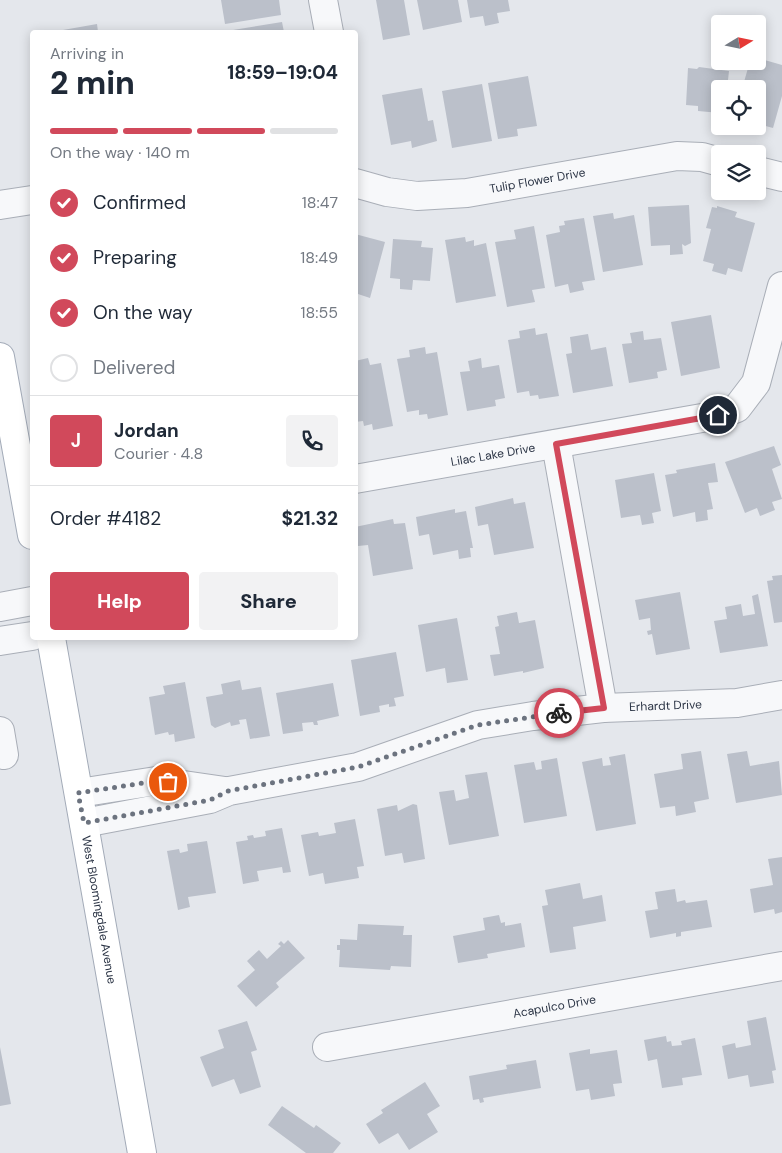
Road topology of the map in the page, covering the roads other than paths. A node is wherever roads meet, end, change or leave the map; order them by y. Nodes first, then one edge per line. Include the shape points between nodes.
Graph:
1 (323, 0) edge
2 (329, 30) edge
3 (711, 160) edge
4 (766, 173) edge
5 (782, 178) edge
6 (358, 184) edge
7 (30, 200) edge
8 (0, 206) edge
9 (782, 286) edge
10 (0, 358) edge
11 (556, 444) junction
12 (358, 479) edge
13 (30, 524) edge
14 (30, 601) edge
15 (0, 607) edge
16 (30, 636) edge
17 (52, 640) edge
18 (0, 641) edge
19 (782, 695) edge
20 (604, 708) junction
21 (228, 791) junction
22 (78, 793) junction
23 (84, 823) junction
24 (782, 966) edge
25 (327, 1047) dead end
26 (142, 1153) edge

1 - 2 street
3 - 6 street, Tulip Flower Drive via 677,156 442,195 387,192
4 - 5 street
7 - 8 street
9 - 11 street, Lilac Lake Drive via 756,383 737,408 718,415
10 - 13 main road
11 - 12 street, Lilac Lake Drive
11 - 20 street
14 - 15 street
16 - 18 street
17 - 22 main road, West Bloomingdale Avenue
19 - 20 street, Erhardt Drive via 737,703
20 - 21 street, Erhardt Drive via 478,725 358,767
21 - 22 street, Erhardt Drive via 156,781
21 - 23 street, Erhardt Drive via 210,800
22 - 23 main road, West Bloomingdale Avenue
23 - 26 main road, West Bloomingdale Avenue
24 - 25 street, Acapulco Drive

